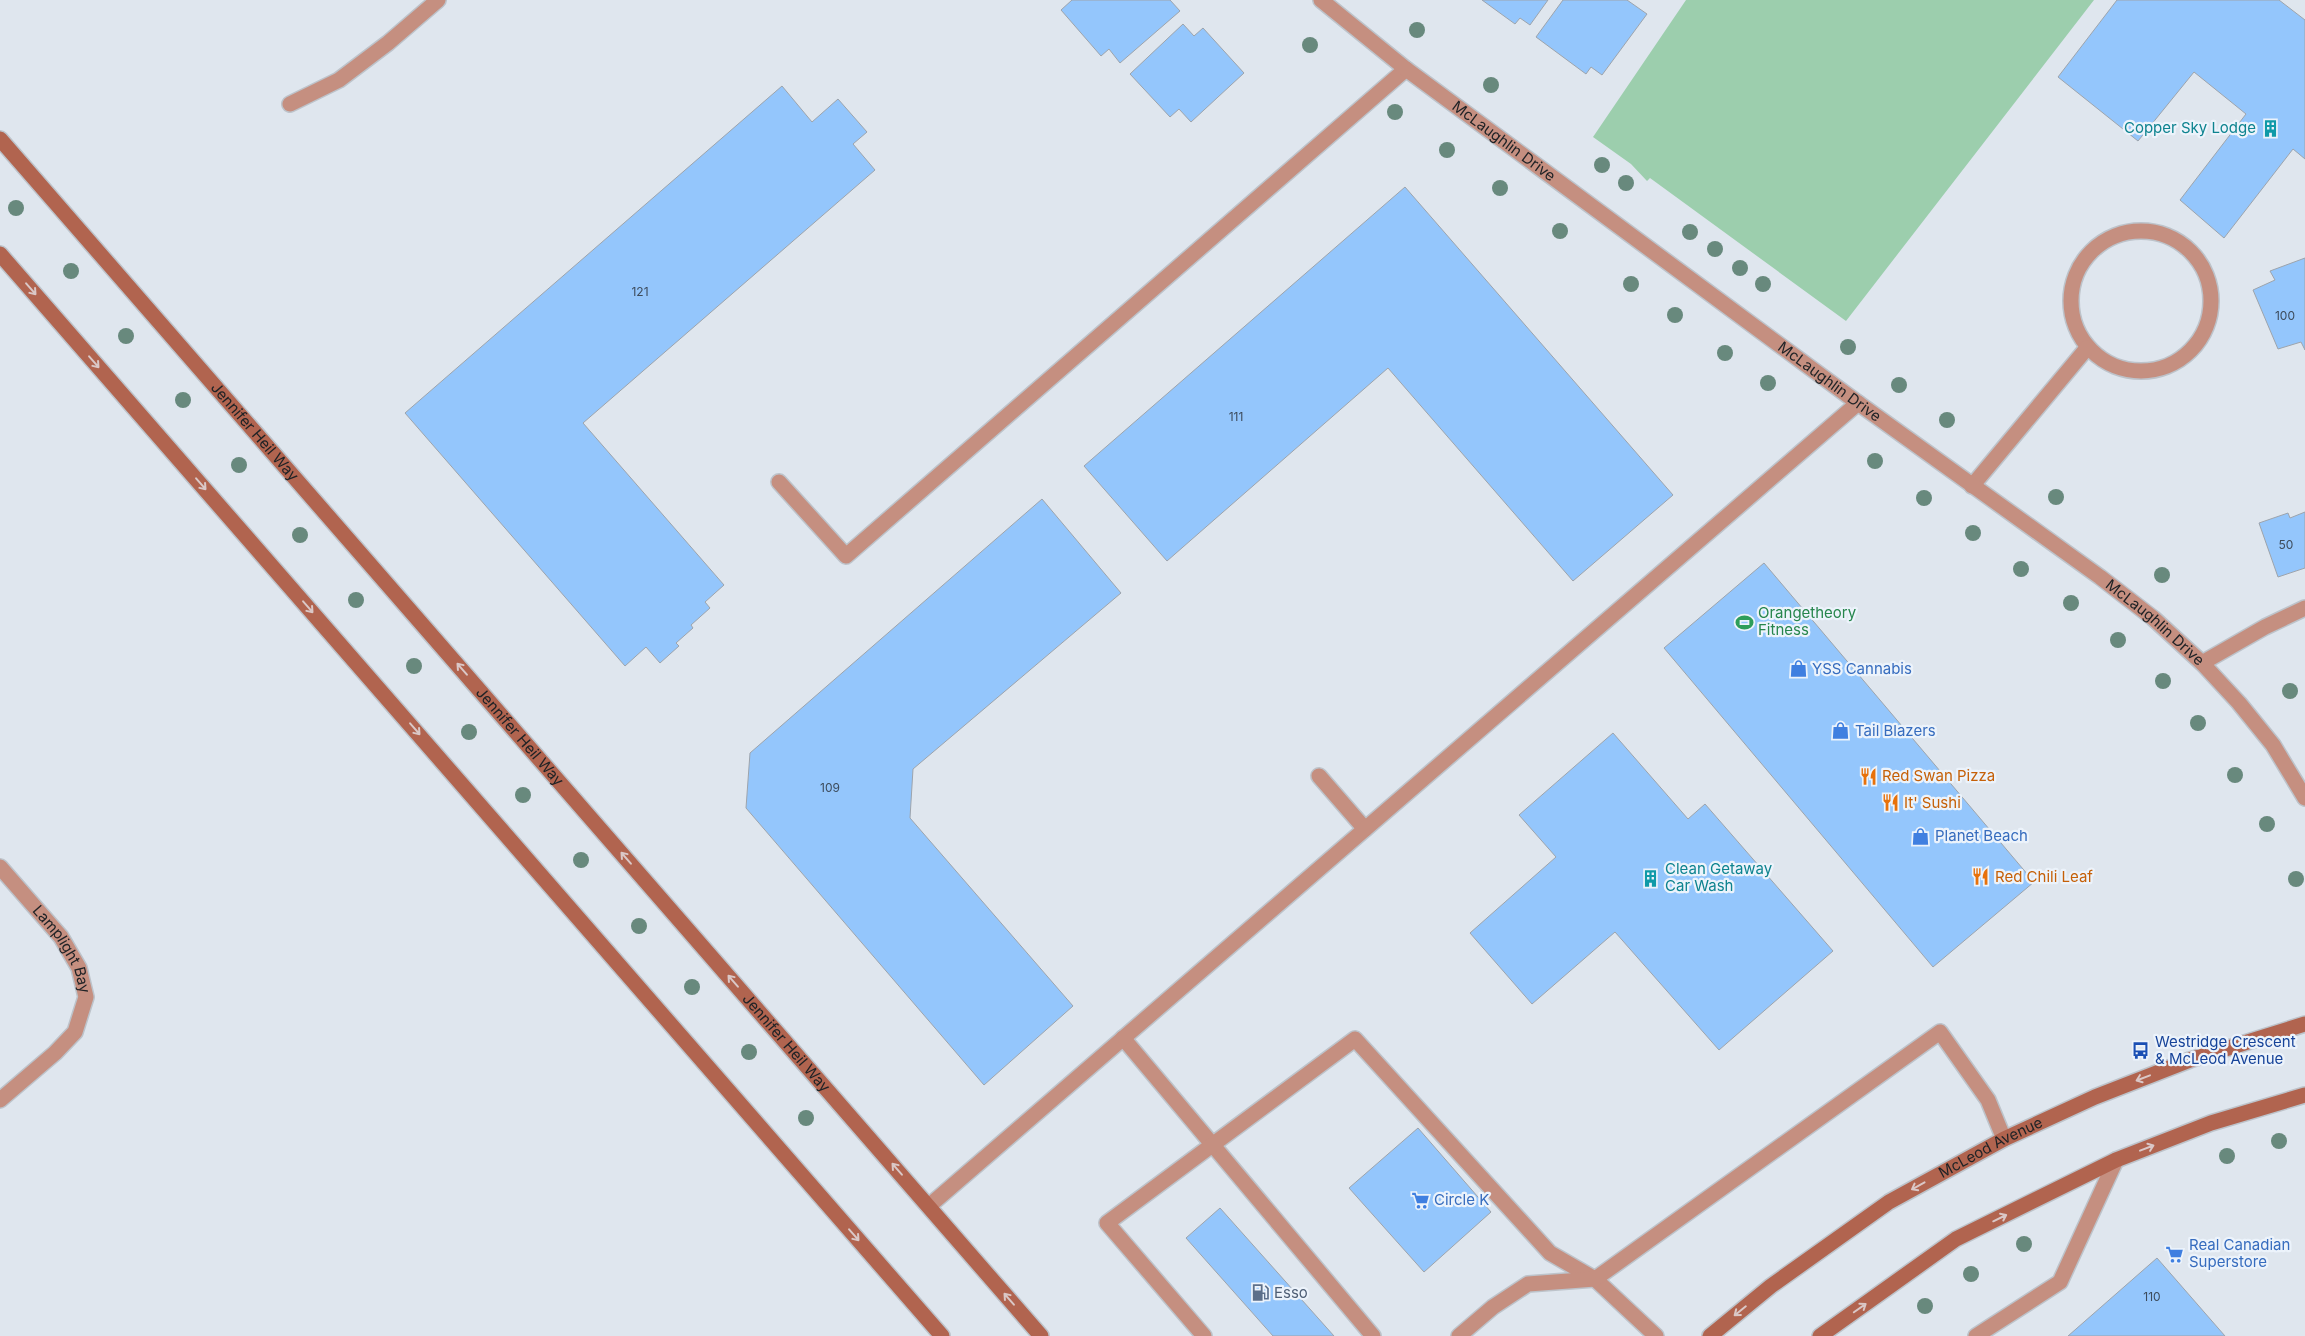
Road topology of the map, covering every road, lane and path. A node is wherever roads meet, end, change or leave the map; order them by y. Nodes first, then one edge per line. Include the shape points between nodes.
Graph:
1 (438, 0) edge
2 (1321, 0) edge
3 (1406, 70) junction
4 (290, 104) dead end
5 (0, 139) edge
6 (0, 254) edge
7 (2087, 348) junction
8 (1858, 404) junction
9 (779, 482) dead end
10 (1972, 486) junction
11 (2305, 608) edge
12 (2202, 663) junction
13 (1319, 776) dead end
14 (2305, 798) edge
15 (1365, 829) junction
16 (0, 867) edge
17 (2305, 1024) edge
18 (1123, 1038) junction
19 (2305, 1095) edge
20 (0, 1100) edge
21 (2004, 1139) junction
22 (1212, 1145) junction
23 (2116, 1160) junction
24 (929, 1206) junction
25 (1595, 1279) junction
26 (942, 1336) edge
27 (1041, 1336) edge
28 (1204, 1336) edge
29 (1373, 1336) edge
30 (1459, 1336) edge
31 (1656, 1336) edge
32 (1710, 1336) edge
33 (1820, 1336) edge
34 (1976, 1336) edge

1 - 4 street via 339,80
2 - 3 street, McLaughlin Drive
3 - 8 street, McLaughlin Drive
3 - 9 street via 846,556
24 -> 5 main road, Jennifer Heil Way
6 -> 26 main road
7 - 7 street via 2110,365 2139,372 2168,367 2192,350 2207,325 2211,295 2203,267 2184,245 2157,232 2127,232 2100,243 2080,265 2070,292 2073,322
7 - 10 street
8 - 10 street, McLaughlin Drive
8 - 15 street
10 - 12 street, McLaughlin Drive via 2100,577 2153,618
11 - 12 street
12 - 14 street, McLaughlin Drive via 2273,745
13 - 15 street
15 - 18 street
16 - 20 street, Lamplight Bay via 61,937 79,968 86,997 75,1032
17 -> 21 main road, McLeod Avenue via 2190,1060 2095,1097
18 - 22 street
18 - 24 street
23 -> 19 main road via 2211,1123
21 - 25 street via 1988,1100 1940,1032
21 -> 32 main road, McLeod Avenue via 1889,1202 1771,1286
22 - 25 street via 1355,1039 1550,1253
22 - 28 street via 1107,1223
22 - 29 street
33 -> 23 main road via 1956,1239
23 - 34 street via 2060,1282
27 -> 24 main road, Jennifer Heil Way
25 - 30 street via 1528,1284 1493,1307
25 - 31 street

